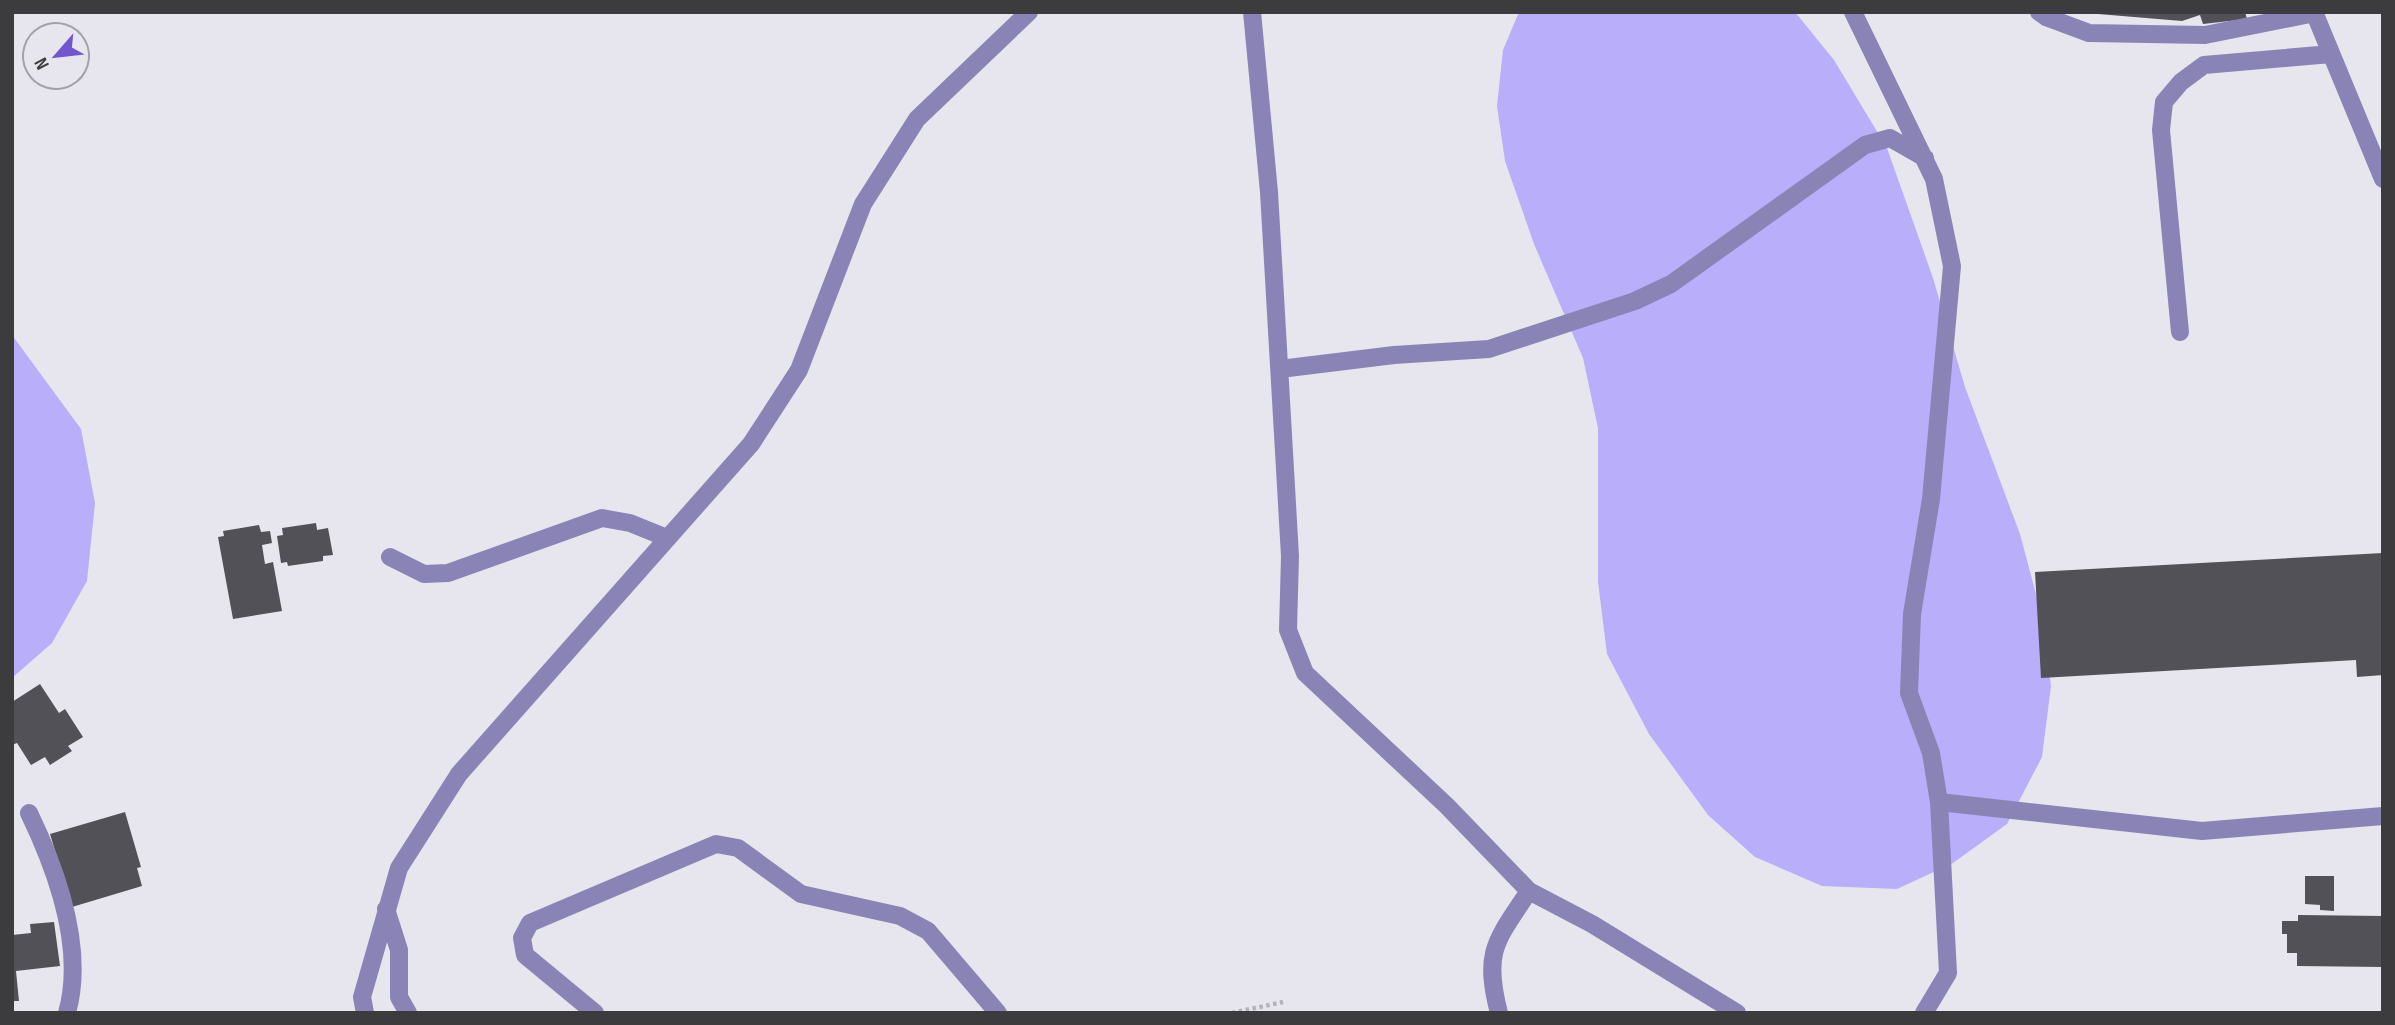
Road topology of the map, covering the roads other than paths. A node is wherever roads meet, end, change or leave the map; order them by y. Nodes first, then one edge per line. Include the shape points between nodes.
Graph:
1 (1029, 12) edge
2 (1252, 12) edge
3 (1853, 12) edge
4 (2039, 12) edge
5 (2314, 13) edge
6 (2331, 54) junction
7 (1924, 158) junction
8 (2383, 178) edge
9 (2180, 332) dead end
10 (1280, 369) junction
11 (667, 538) junction
12 (390, 557) dead end
13 (1939, 802) junction
14 (29, 813) dead end
15 (2383, 816) edge
16 (1529, 891) junction
17 (386, 909) junction
18 (67, 1013) edge
19 (365, 1013) edge
20 (408, 1013) edge
21 (594, 1013) edge
22 (998, 1013) edge
23 (1499, 1013) edge
24 (1737, 1013) edge
25 (1924, 1013) edge

1 - 11 street via 917,119 863,204 799,370 751,444
2 - 10 street
3 - 7 street
4 - 5 street via 2090,33 2205,35
5 - 6 street
6 - 8 street
6 - 9 street via 2204,65 2164,102 2161,130
7 - 10 street via 1890,138 1865,145 1671,284 1634,301 1489,349
7 - 13 street via 1934,179 1952,266 1931,499 1912,614 1909,693 1931,753
10 - 16 street via 1290,556 1288,630 1305,673 1447,806
11 - 12 street via 602,518 448,573 424,574
11 - 17 street via 459,774 399,868
13 - 15 street via 2202,831
13 - 25 street via 1948,973
14 - 18 street via 43,841 71,930 74,989
16 - 23 street via 1499,936 1491,960
16 - 24 street
17 - 19 street via 362,997
17 - 20 street via 399,950 399,997
21 - 22 street via 526,955 522,938 530,923 716,844 738,848 801,894 900,916 928,931

